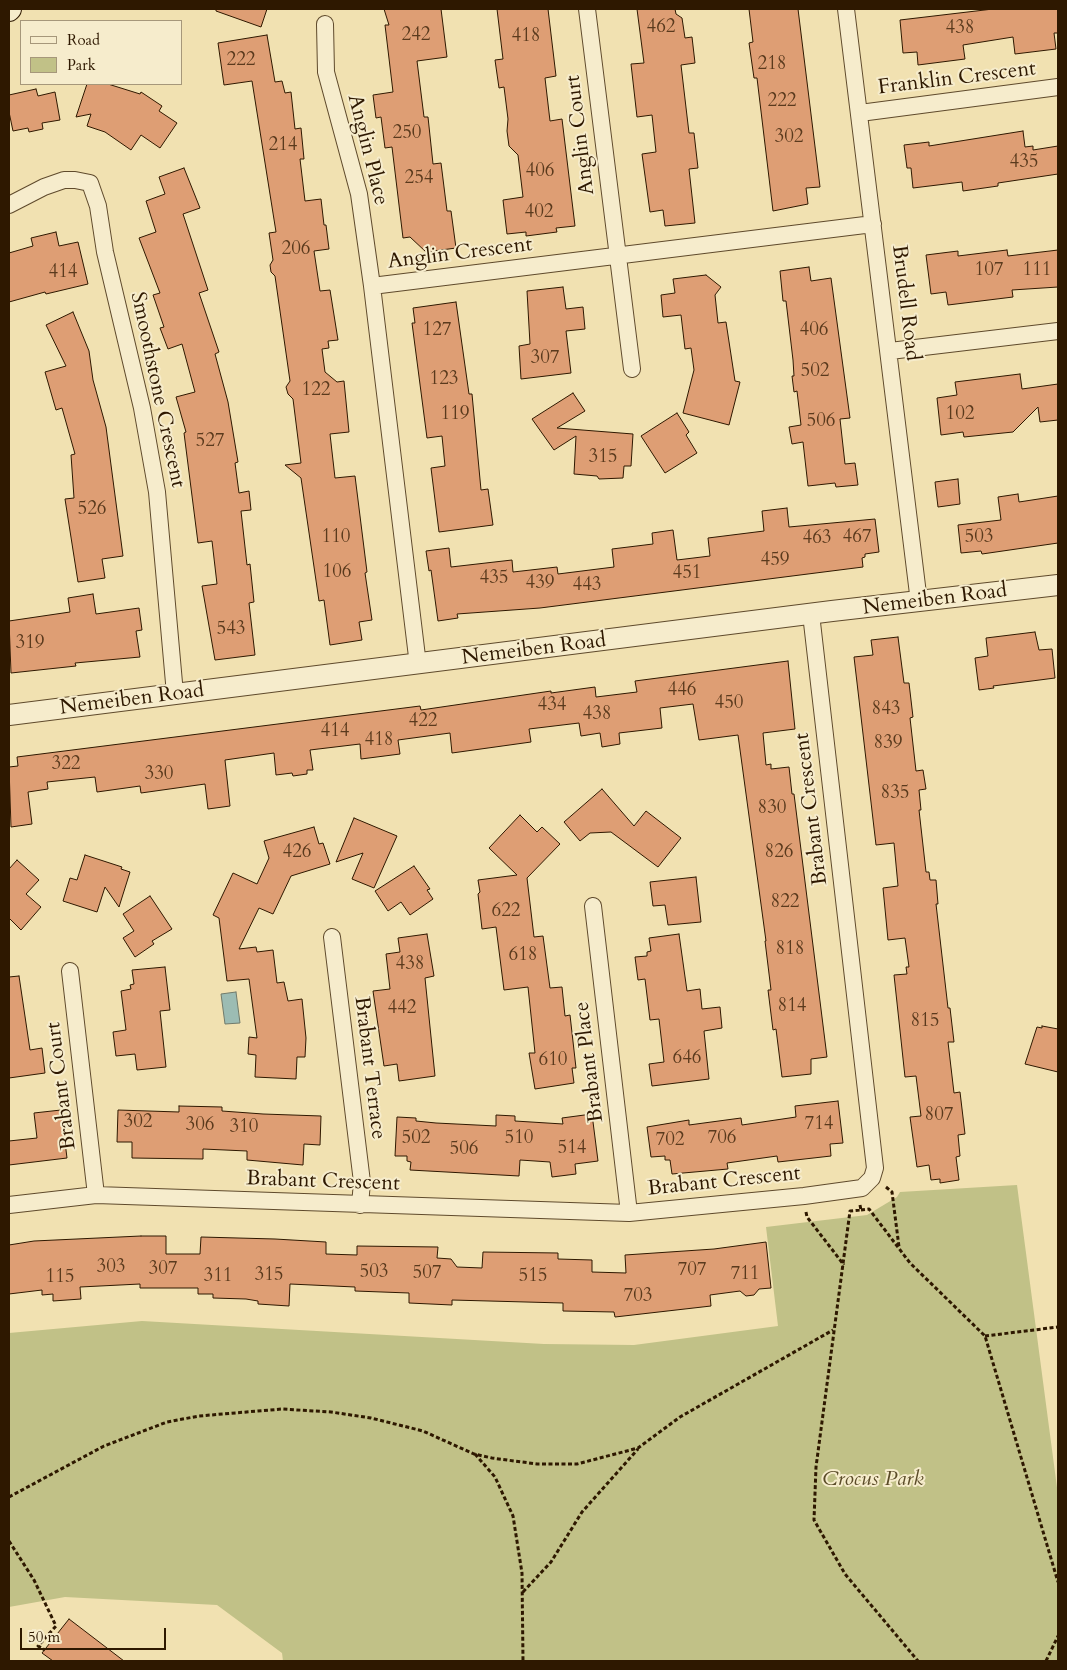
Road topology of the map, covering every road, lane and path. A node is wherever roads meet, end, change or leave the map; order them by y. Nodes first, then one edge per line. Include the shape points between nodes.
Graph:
1 (587, 9) edge
2 (846, 9) edge
3 (325, 24) dead end
4 (1058, 87) edge
5 (860, 113) junction
6 (9, 205) edge
7 (873, 224) junction
8 (617, 256) junction
9 (372, 286) junction
10 (1058, 331) edge
11 (890, 351) junction
12 (632, 368) dead end
13 (1058, 585) edge
14 (919, 602) junction
15 (811, 614) junction
16 (418, 665) junction
17 (175, 694) junction
18 (9, 715) edge
19 (593, 906) dead end
20 (332, 937) dead end
21 (70, 971) dead end
22 (856, 1190) junction
23 (892, 1192) dead end
24 (96, 1195) junction
25 (9, 1205) edge
26 (360, 1206) junction
27 (861, 1210) junction
28 (629, 1213) junction
29 (807, 1217) dead end
30 (899, 1248) junction
31 (845, 1266) junction
32 (1058, 1327) edge
33 (833, 1330) junction
34 (985, 1336) junction
35 (638, 1448) junction
36 (474, 1454) junction
37 (9, 1497) edge
38 (9, 1540) edge
39 (1058, 1582) edge
40 (523, 1592) junction
41 (1058, 1636) edge
42 (45, 1650) dead end
43 (524, 1661) edge
44 (918, 1661) edge
45 (1046, 1661) edge

1 - 8 street, Anglin Court
2 - 5 street, Brudell Road
3 - 9 street, Anglin Place via 326,72 359,194
4 - 5 street, Franklin Crescent
5 - 7 street, Brudell Road
6 - 17 street, Smoothstone Crescent via 44,187 75,180 90,183 98,206 158,492
7 - 8 street, Anglin Crescent
7 - 11 street, Brudell Road
8 - 9 street, Anglin Crescent
8 - 12 street, Anglin Court
9 - 16 street, Anglin Crescent
10 - 11 street
11 - 14 street, Brudell Road
13 - 14 street, Nemeiben Road
14 - 15 street, Nemeiben Road
15 - 16 street, Nemeiben Road
15 - 22 street, Brabant Crescent via 875,1168 872,1178
16 - 17 street, Nemeiben Road
17 - 18 street, Nemeiben Road
19 - 28 street, Brabant Place
20 - 26 street, Brabant Terrace via 362,1182
21 - 24 street, Brabant Court
22 - 27 path
22 - 28 street, Brabant Crescent
23 - 30 path
24 - 25 street, Brabant Crescent
24 - 26 street, Brabant Crescent
26 - 28 street, Brabant Crescent
27 - 30 path via 869,1209
27 - 31 path via 850,1211
29 - 31 path
30 - 34 path via 910,1263
31 - 33 path
32 - 34 path
33 - 35 path via 680,1417
33 - 44 path via 816,1467 814,1520 846,1574
34 - 39 path
35 - 36 path via 576,1464 537,1464
35 - 40 path via 582,1512 551,1562
36 - 37 path via 423,1432 331,1412 282,1409 199,1416 167,1422 119,1439
36 - 40 path via 495,1477 514,1516
38 - 42 path via 34,1580 56,1626 38,1646
40 - 43 path
41 - 45 path

